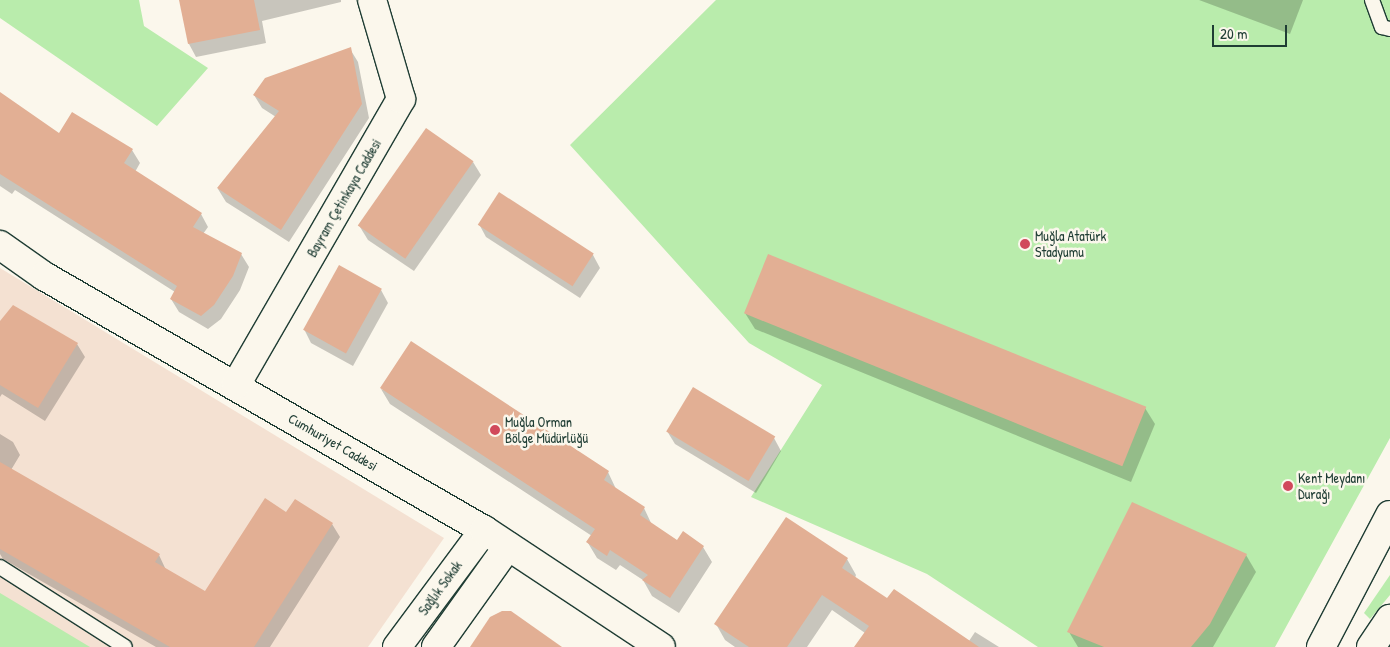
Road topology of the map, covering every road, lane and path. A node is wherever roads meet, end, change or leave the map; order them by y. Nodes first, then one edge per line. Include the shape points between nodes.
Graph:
1 (372, 0) edge
2 (1372, 0) edge
3 (1390, 29) edge
4 (0, 246) edge
5 (236, 386) junction
6 (1390, 514) edge
7 (484, 530) junction
8 (508, 546) junction
9 (0, 567) edge
10 (1390, 619) edge
11 (1327, 645) edge
12 (125, 647) edge
13 (397, 647) edge
14 (436, 647) edge
15 (662, 647) edge
16 (1371, 647) edge

1 - 5 main road, Bayram Çetinkaya Caddesi via 401,99
2 - 3 lane via 1382,27
4 - 5 main road, Cumhuriyet Caddesi via 44,276
5 - 7 main road, Cumhuriyet Caddesi
6 - 11 main road
7 - 8 main road, Cumhuriyet Caddesi
7 - 13 main road, Sağlık Sokak
8 - 14 main road
8 - 15 main road, Cumhuriyet Caddesi
9 - 12 lane
10 - 16 main road

